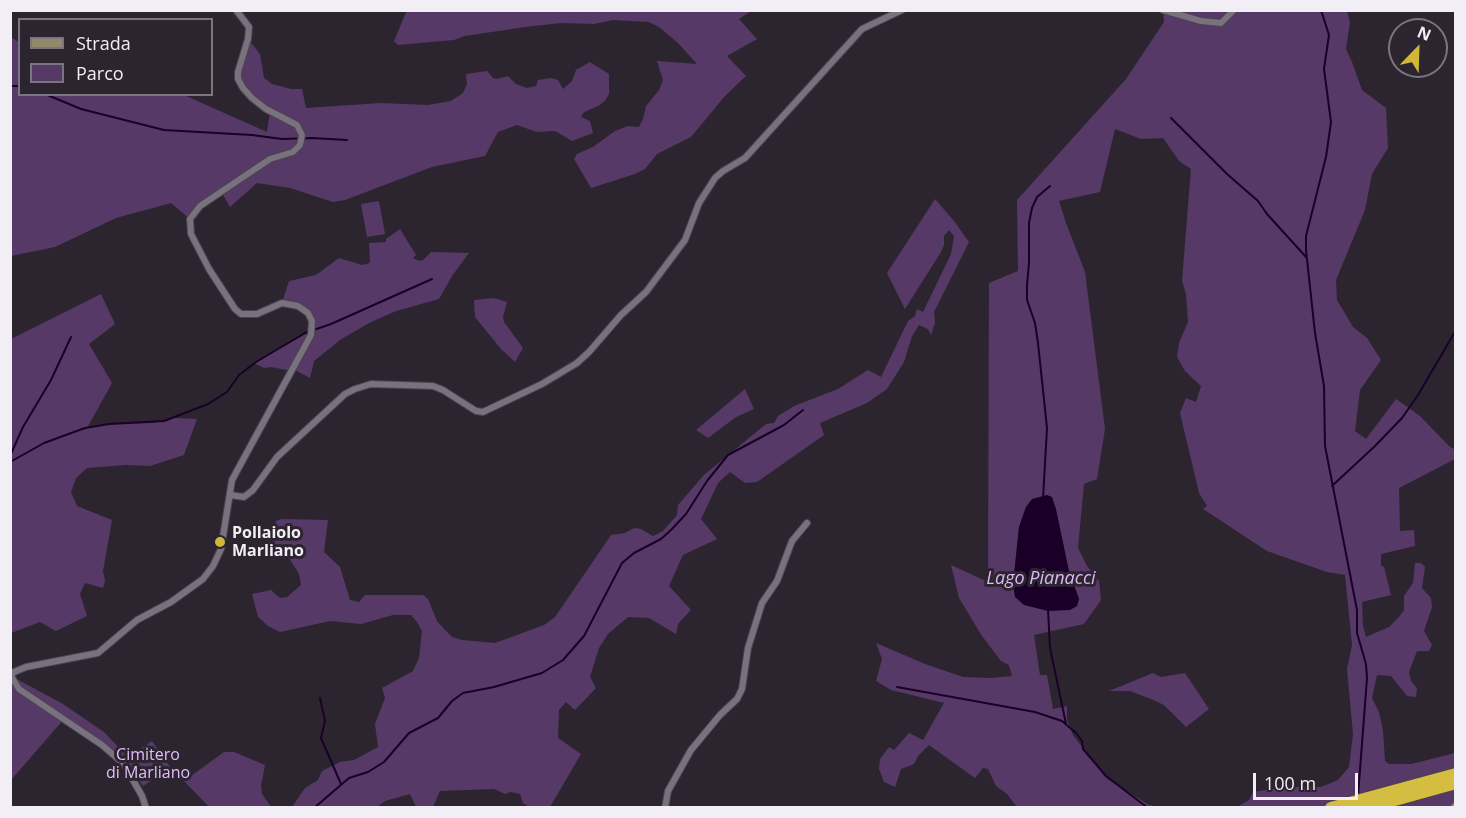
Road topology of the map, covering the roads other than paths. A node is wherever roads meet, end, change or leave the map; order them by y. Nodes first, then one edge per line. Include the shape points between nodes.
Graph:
1 (236, 10) edge
2 (902, 10) edge
3 (1163, 10) edge
4 (1234, 10) edge
5 (230, 495) junction
6 (807, 523) dead end
7 (1455, 774) edge
8 (1455, 783) edge
9 (146, 807) edge
10 (664, 807) edge
11 (1331, 807) edge
12 (1366, 807) edge

1 - 5 street via 249,27 238,79 266,109 297,125 302,135 300,145 293,152 270,159 200,206 190,219 191,234 209,269 241,314 257,314 282,303 298,306 308,314 312,327 232,480
2 - 5 street via 862,29 746,159 715,178 699,203 685,240 646,292 577,363 483,412 433,386 371,384 355,389 277,457 253,490 244,497
3 - 4 street via 1221,23
5 - 9 street via 221,549 203,579 137,620 98,652 26,667 11,676 19,688 124,764
6 - 10 street via 792,541 777,580 762,603 737,699 691,750 668,791
7 - 11 highway
8 - 12 highway

